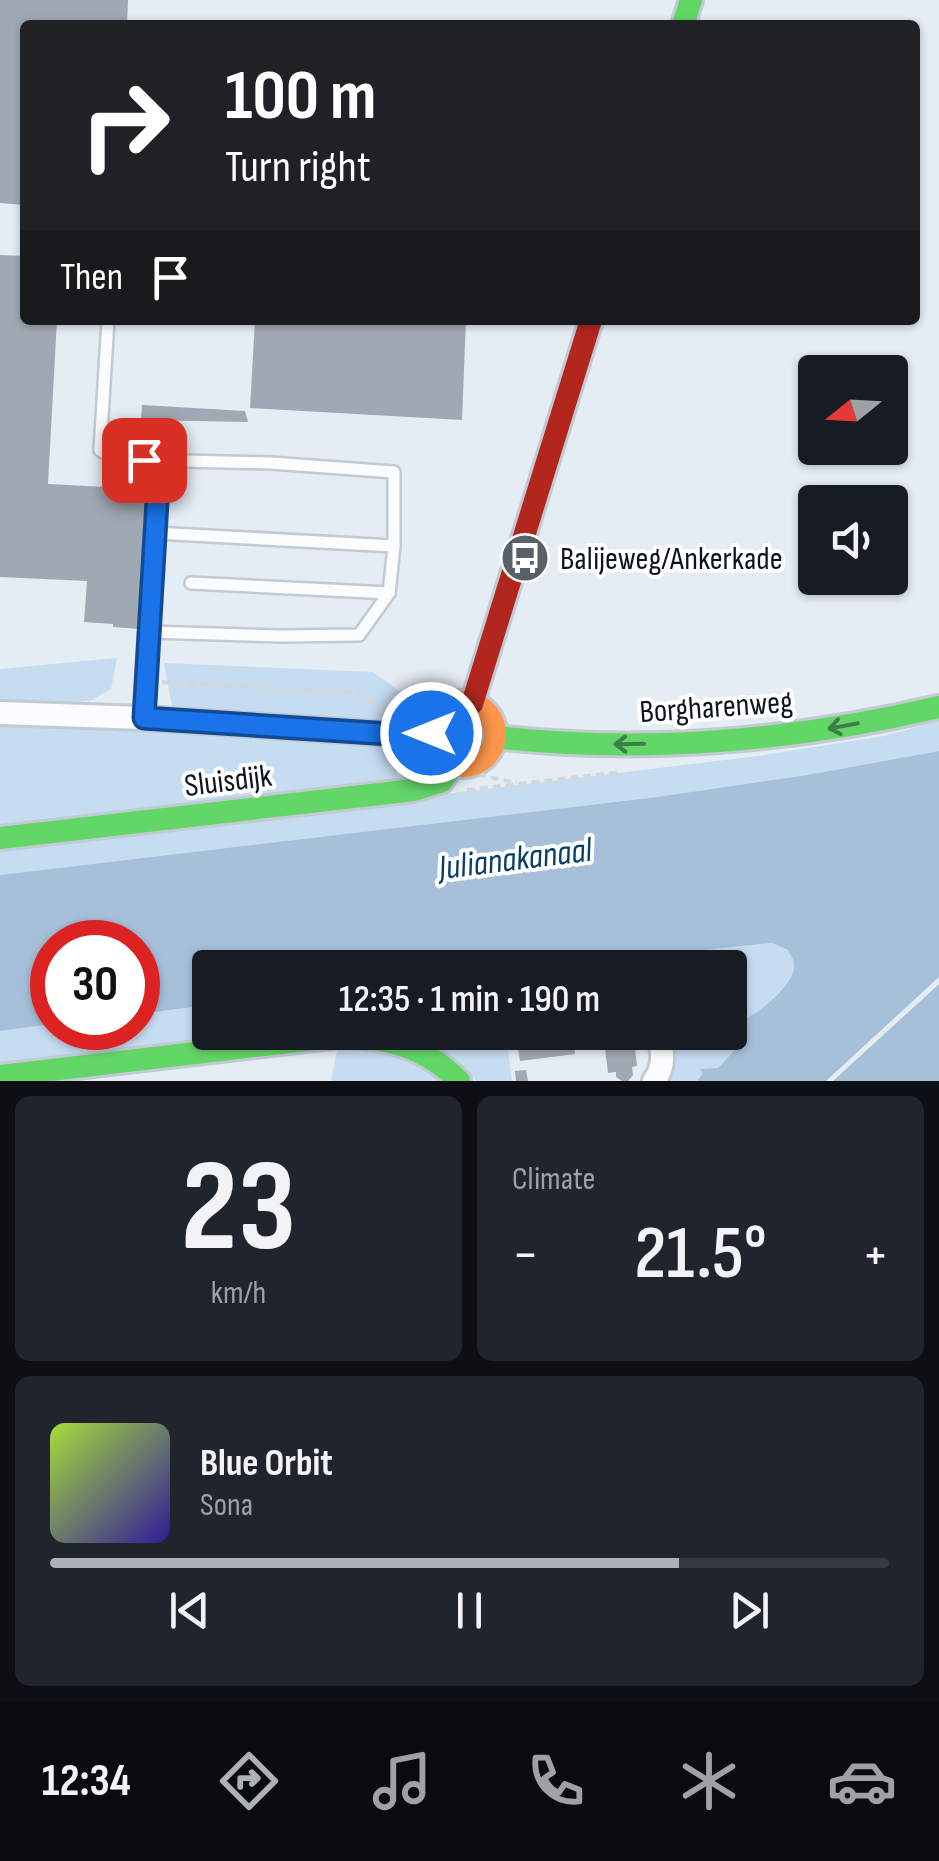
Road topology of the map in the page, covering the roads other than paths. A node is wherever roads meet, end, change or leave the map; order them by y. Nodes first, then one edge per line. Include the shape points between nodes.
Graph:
1 (108, 325) edge
2 (589, 325) edge
3 (144, 460) junction
4 (155, 533) junction
5 (394, 546) junction
6 (191, 583) dead end
7 (389, 593) junction
8 (149, 632) junction
9 (472, 704) junction
10 (939, 707) edge
11 (0, 713) edge
12 (144, 718) junction
13 (431, 733) junction
14 (494, 738) junction
15 (463, 765) junction
16 (0, 838) edge
17 (221, 1050) edge
18 (417, 1050) edge
19 (662, 1050) edge
20 (0, 1076) edge
21 (460, 1081) edge
22 (654, 1081) edge

1 - 3 lane via 100,450 112,458
2 - 9 street
3 - 4 lane via 158,485
3 - 5 lane via 394,472
4 - 5 lane
4 - 8 lane
5 - 7 lane
6 - 7 lane
7 - 8 lane via 359,635
8 - 12 lane
9 - 13 street via 444,709
9 - 14 street via 488,716
10 -> 14 street, Borgharenweg via 808,732 685,743
11 - 12 street
12 - 13 street
13 - 15 street via 436,752
14 - 15 street via 487,756
15 - 16 street, Sluisdijk via 437,784 414,790
17 - 20 street
18 - 21 street
19 - 22 street

